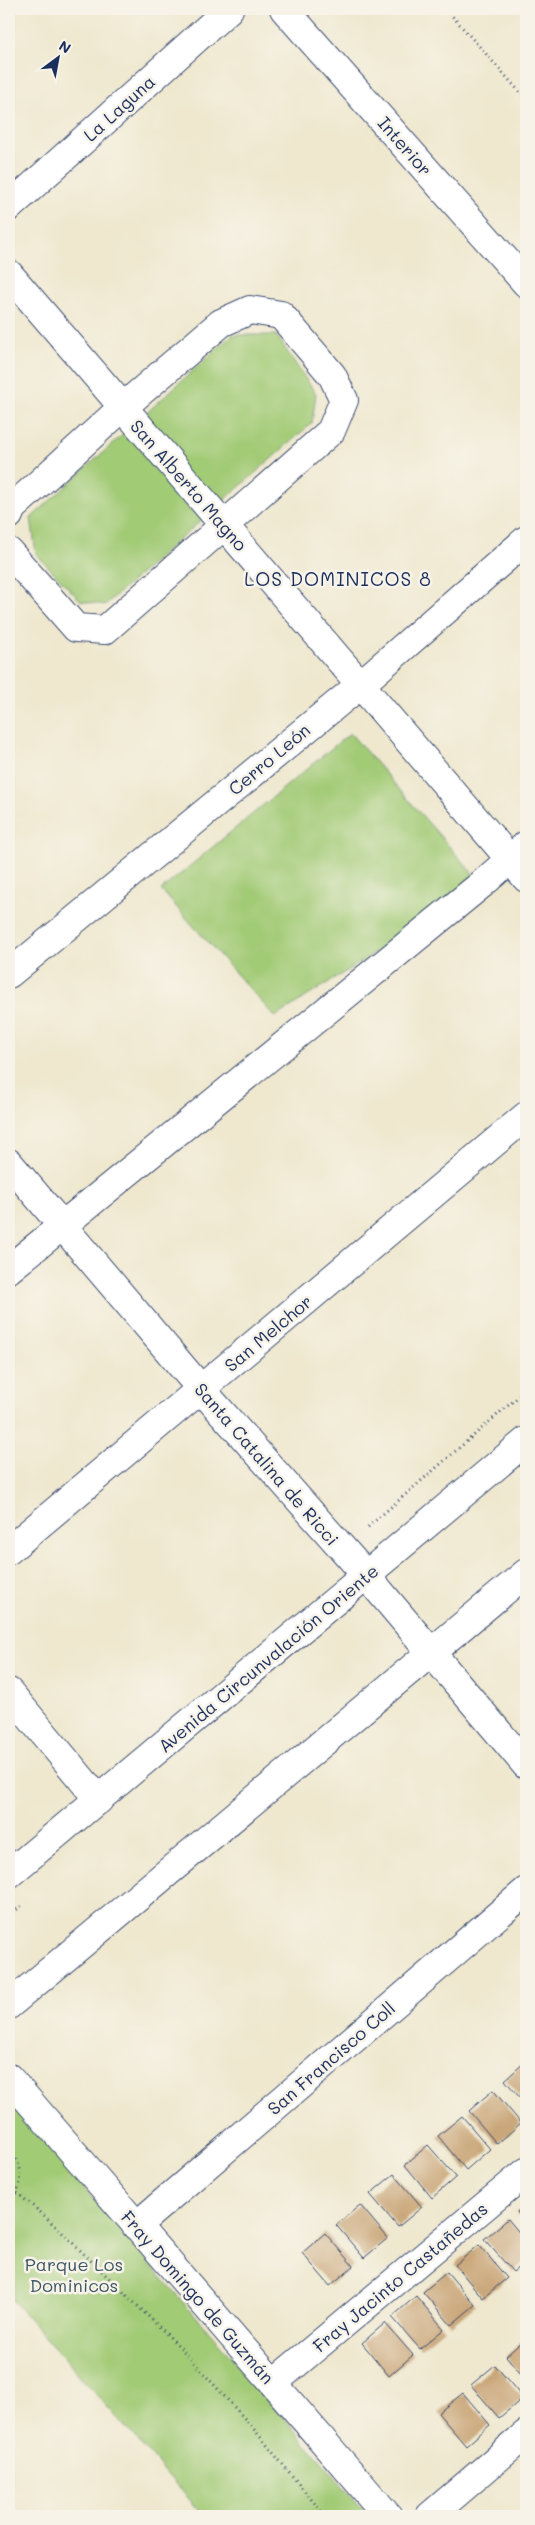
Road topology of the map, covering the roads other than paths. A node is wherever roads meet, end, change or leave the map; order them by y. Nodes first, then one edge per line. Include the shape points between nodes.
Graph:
1 (229, 9) edge
2 (284, 9) edge
3 (9, 207) edge
4 (9, 274) edge
5 (526, 283) edge
6 (123, 407) junction
7 (9, 515) edge
8 (226, 526) junction
9 (526, 540) edge
10 (9, 552) edge
11 (360, 685) junction
12 (521, 861) edge
13 (9, 974) edge
14 (526, 1116) edge
15 (9, 1163) edge
16 (62, 1226) junction
17 (9, 1269) edge
18 (201, 1389) junction
19 (526, 1441) edge
20 (9, 1550) edge
21 (526, 1573) edge
22 (366, 1575) junction
23 (430, 1653) junction
24 (9, 1692) edge
25 (526, 1765) edge
26 (99, 1800) junction
27 (9, 1874) edge
28 (526, 1891) edge
29 (9, 2006) edge
30 (9, 2078) edge
31 (526, 2172) edge
32 (136, 2226) junction
33 (273, 2383) junction
34 (526, 2434) edge
35 (388, 2516) edge
36 (430, 2516) edge

1 - 3 street, La Laguna
2 - 5 street, Interior
4 - 6 street, San Alberto Magno
6 - 7 street via 12,508
6 - 8 street, San Alberto Magno
6 - 8 street via 221,323 250,310 281,315 332,375 344,400 332,431
8 - 10 street via 105,630 76,628
8 - 11 street, San Alberto Magno
9 - 11 street, Cerro León
11 - 12 street, San Alberto Magno
11 - 13 street, Cerro León
12 - 16 street via 482,884
14 - 18 street, San Melchor
15 - 16 street, Santa Catalina de Ricci
16 - 17 street
16 - 18 street, Santa Catalina de Ricci
18 - 20 street, San Melchor
18 - 22 street, Santa Catalina de Ricci
19 - 22 street, Avenida Circunvalación Oriente
21 - 23 street
22 - 23 street, Santa Catalina de Ricci
22 - 26 street, Avenida Circunvalación Oriente
23 - 25 street, Santa Catalina de Ricci
23 - 29 street
24 - 26 street
26 - 27 street, Avenida Circunvalación Oriente
28 - 32 street, San Francisco Coll
30 - 32 street, Fray Domingo de Guzmán
31 - 33 street, Fray Jacinto Castañedas
32 - 33 street, Fray Domingo de Guzmán
33 - 35 street, Fray Domingo de Guzmán
34 - 36 street

